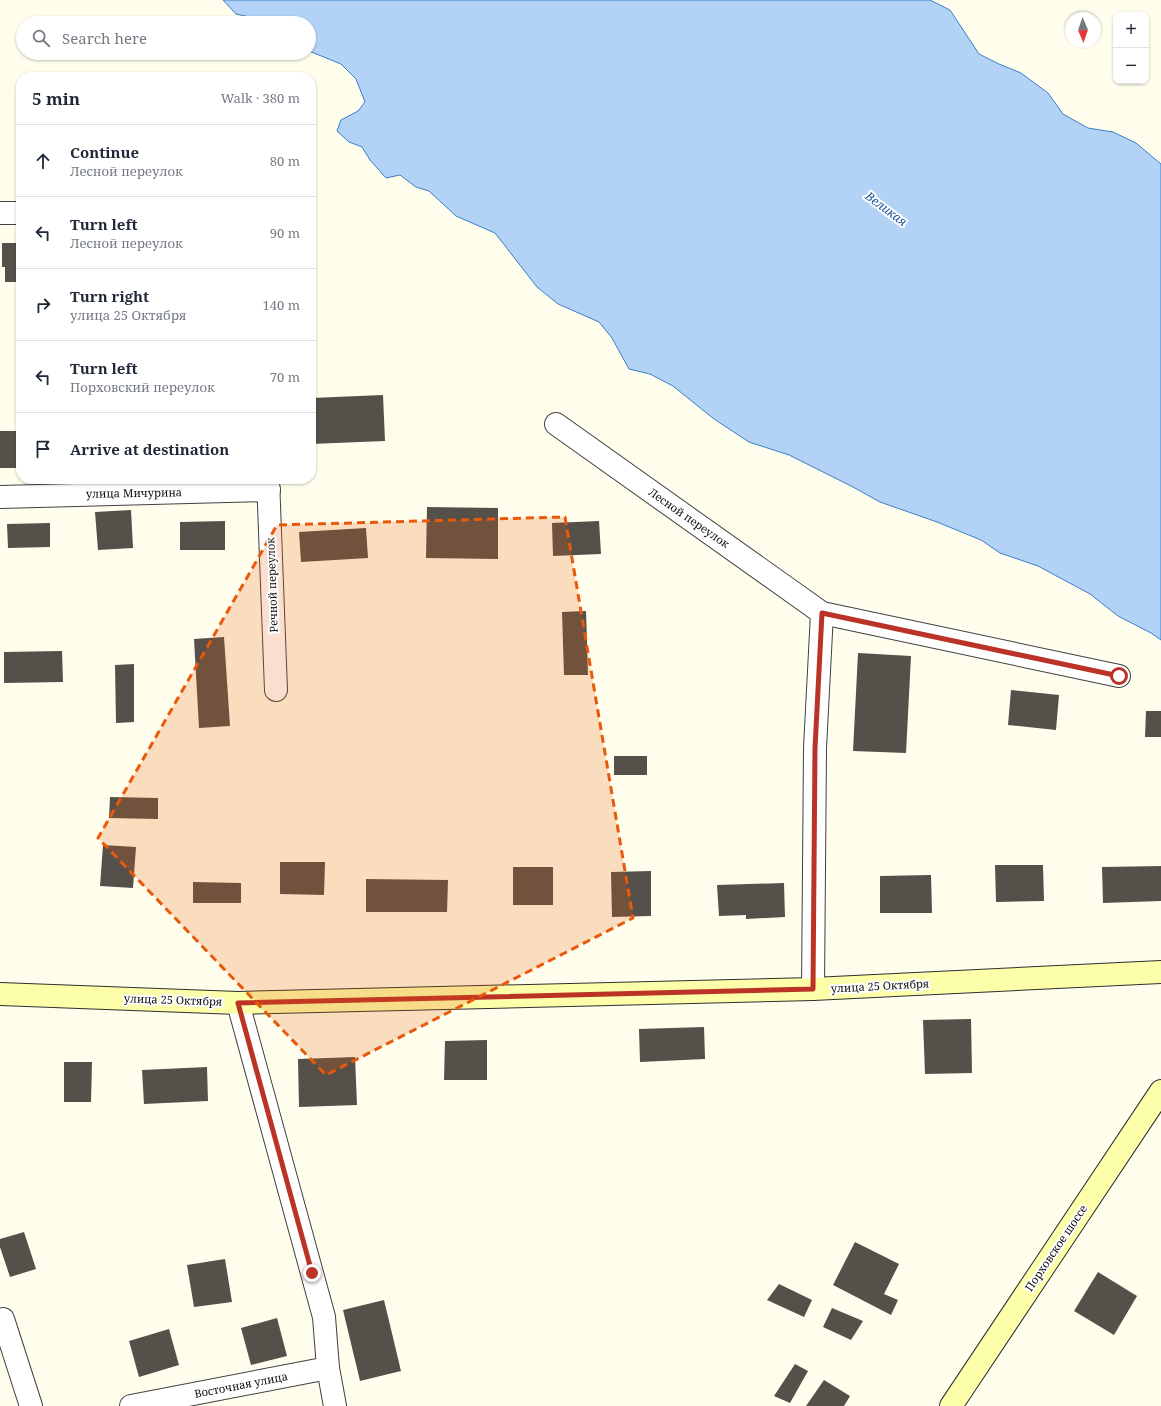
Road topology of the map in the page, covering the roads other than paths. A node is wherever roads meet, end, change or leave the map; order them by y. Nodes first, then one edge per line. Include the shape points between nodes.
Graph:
1 (0, 213) edge
2 (16, 213) edge
3 (556, 424) dead end
4 (268, 484) edge
5 (0, 497) edge
6 (822, 613) junction
7 (1119, 676) dead end
8 (276, 690) dead end
9 (1161, 972) edge
10 (813, 989) junction
11 (0, 994) edge
12 (238, 1003) junction
13 (1161, 1091) edge
14 (0, 1320) edge
15 (328, 1368) junction
16 (31, 1406) edge
17 (131, 1406) edge
18 (335, 1406) edge
19 (950, 1406) edge

1 - 2 street
3 - 6 street, Лесной переулок
4 - 5 street, улица Мичурина
4 - 8 street, Речной переулок
6 - 7 street, Лесной переулок
6 - 10 street via 815,756
9 - 10 main road, улица 25 Октября
10 - 12 main road, улица 25 Октября
11 - 12 main road, улица 25 Октября
12 - 15 street via 324,1317
13 - 19 main road, Порховское шоссе
14 - 16 street via 3,1319
15 - 17 street, Восточная улица
15 - 18 street

